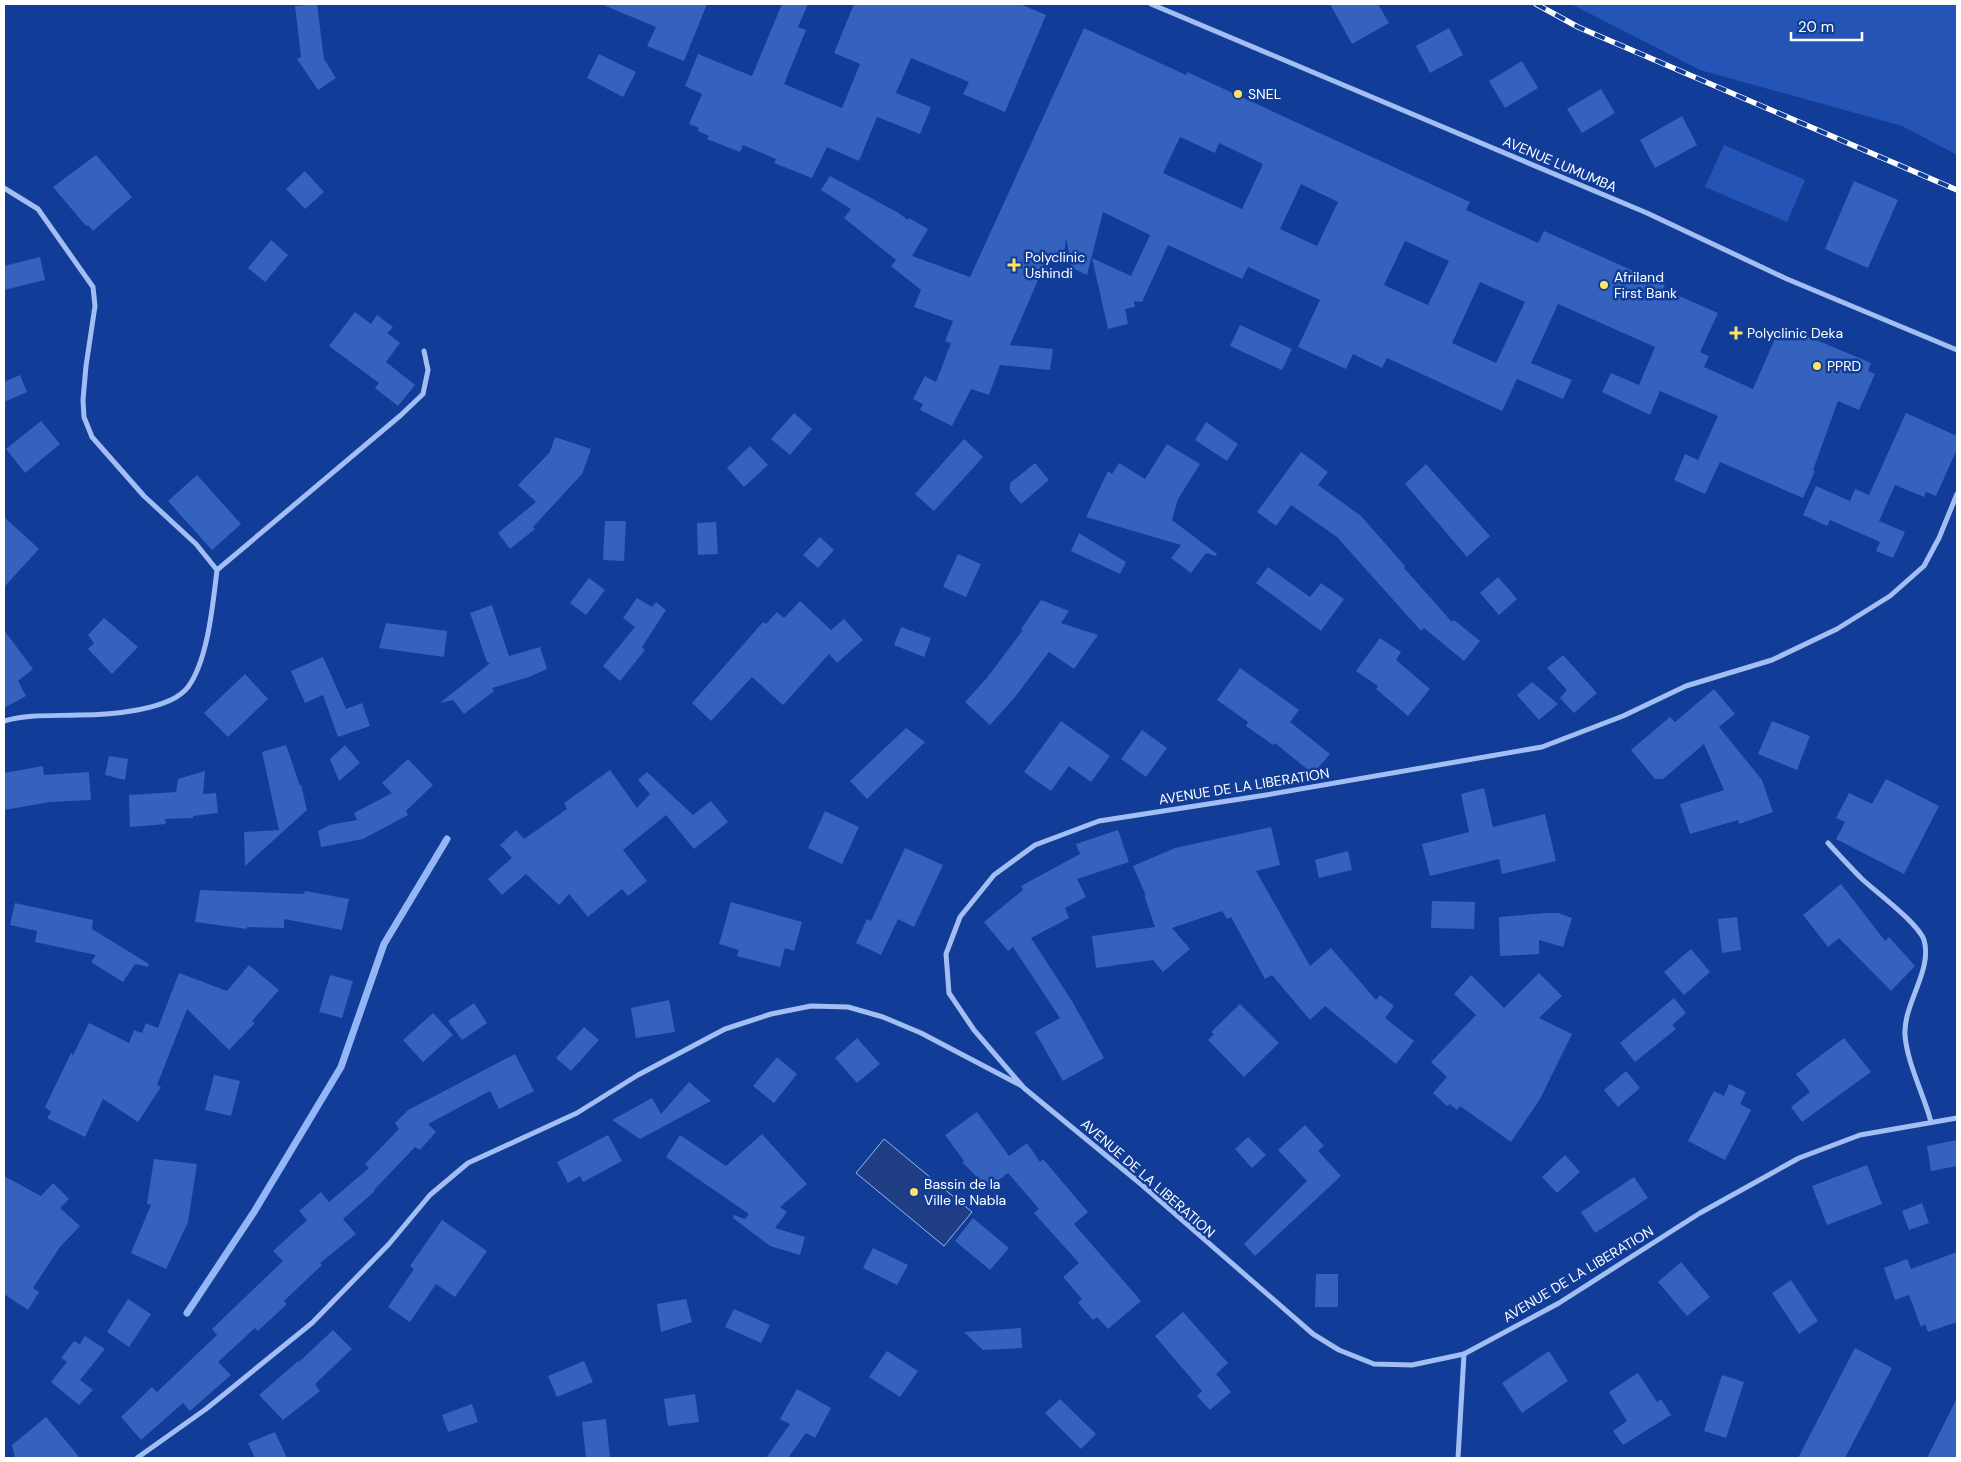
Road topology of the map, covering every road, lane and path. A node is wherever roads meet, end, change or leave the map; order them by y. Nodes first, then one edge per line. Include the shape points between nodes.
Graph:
1 (1151, 4) edge
2 (4, 188) edge
3 (1957, 350) edge
4 (424, 351) dead end
5 (1957, 494) edge
6 (217, 570) junction
7 (4, 721) edge
8 (1828, 843) dead end
9 (1024, 1088) junction
10 (1957, 1118) edge
11 (1931, 1122) junction
12 (1464, 1354) junction
13 (137, 1458) edge
14 (1458, 1458) edge

1 - 3 street, AVENUE LUMUMBA via 1646,212 1787,279
2 - 6 street via 38,209 93,287 95,306 83,400 84,417 92,437 144,496 196,544
4 - 6 street via 428,370 422,394
5 - 9 street, AVENUE DE LA LIBERATION via 1924,566 1890,596 1837,629 1772,660 1686,686 1623,716 1542,747 1099,821 1036,845 994,875 960,917 946,954 949,993 974,1030
6 - 7 street via 201,662 187,688 174,698 143,709 108,714 45,715
8 - 11 street via 1924,939 1925,952 1906,1013 1905,1035
9 - 12 street, AVENUE DE LA LIBERATION via 1313,1334 1332,1346 1374,1364 1412,1365
9 - 13 street via 921,1033 848,1007 811,1006 771,1014 725,1029 638,1075 577,1113 468,1163 430,1195 389,1244 312,1324 206,1409
10 - 11 street, AVENUE DE LA LIBERATION
11 - 12 street, AVENUE DE LA LIBERATION via 1860,1135 1799,1158 1700,1213 1559,1303
12 - 14 street

